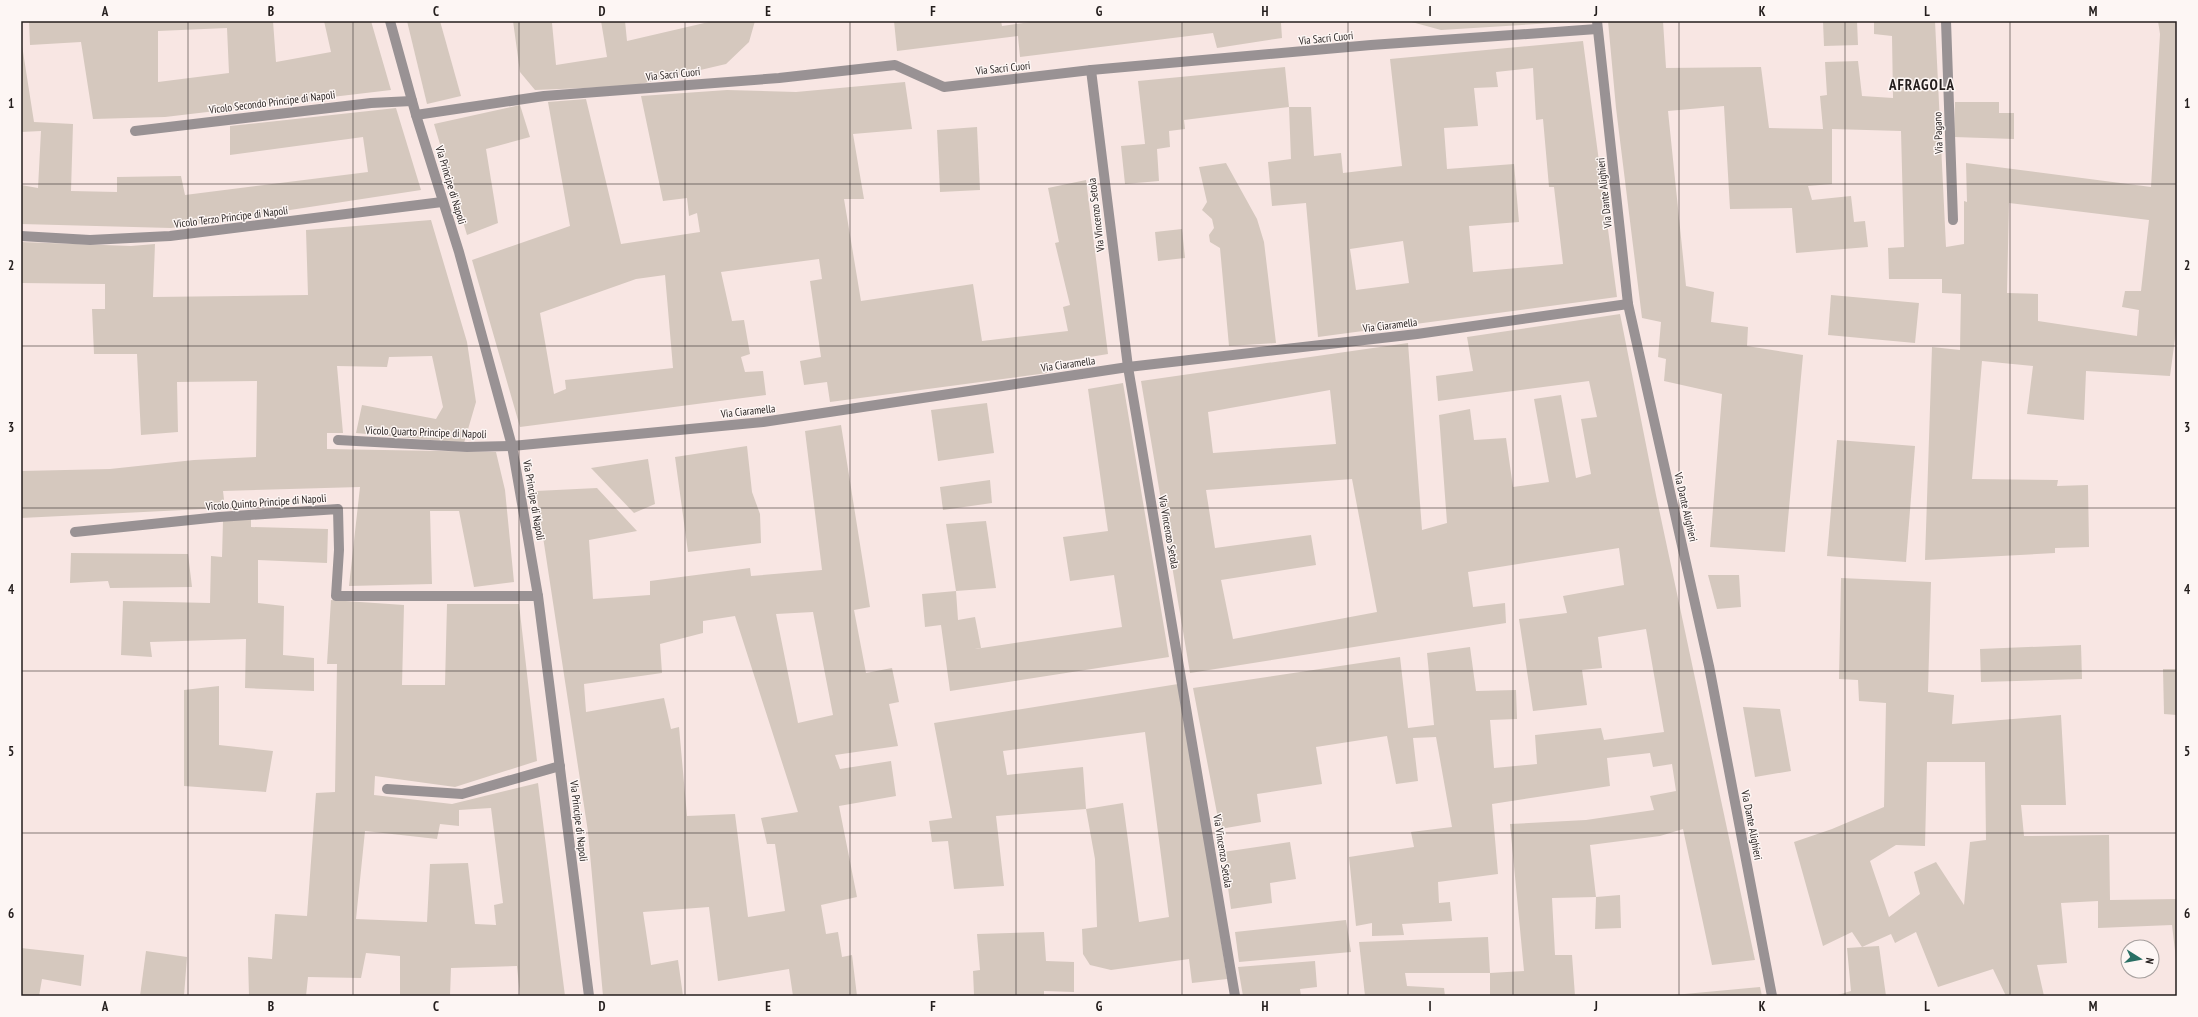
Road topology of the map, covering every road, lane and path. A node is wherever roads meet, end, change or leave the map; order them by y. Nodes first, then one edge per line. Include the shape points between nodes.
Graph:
1 (390, 21) edge
2 (1946, 21) edge
3 (1597, 25) edge
4 (1091, 70) junction
5 (412, 101) junction
6 (416, 115) junction
7 (135, 131) dead end
8 (442, 202) junction
9 (1953, 220) dead end
10 (21, 236) edge
11 (1628, 304) junction
12 (1128, 367) junction
13 (338, 440) dead end
14 (512, 446) junction
15 (75, 532) dead end
16 (538, 596) junction
17 (560, 766) junction
18 (387, 789) dead end
19 (589, 996) edge
20 (1235, 996) edge
21 (1772, 996) edge

1 - 5 street, Via Principe di Napoli
2 - 9 street, Via Pagano
3 - 4 street, Via Sacri Cuori
3 - 11 street, Via Dante Alighieri
4 - 6 street, Via Sacri Cuori via 944,87 895,65 779,78 544,96
4 - 12 street, Via Vincenzo Setola
5 - 6 street, Via Principe di Napoli
5 - 7 street, Vicolo Secondo Principe di Napoli via 371,103
6 - 8 street, Via Principe di Napoli
8 - 10 street, Vicolo Terzo Principe di Napoli via 170,236 90,240
8 - 14 street, Via Principe di Napoli via 459,252
11 - 12 street, Via Ciaramella via 1417,334
11 - 21 street, Via Dante Alighieri via 1709,666
12 - 14 street, Via Ciaramella via 763,422
12 - 20 street, Via Vincenzo Setola
13 - 14 street, Vicolo Quarto Principe di Napoli via 467,447
14 - 16 street, Via Principe di Napoli
15 - 16 street, Vicolo Quinto Principe di Napoli via 219,517 338,509 336,596
16 - 17 street, Via Principe di Napoli
17 - 18 street via 462,794
17 - 19 street, Via Principe di Napoli

